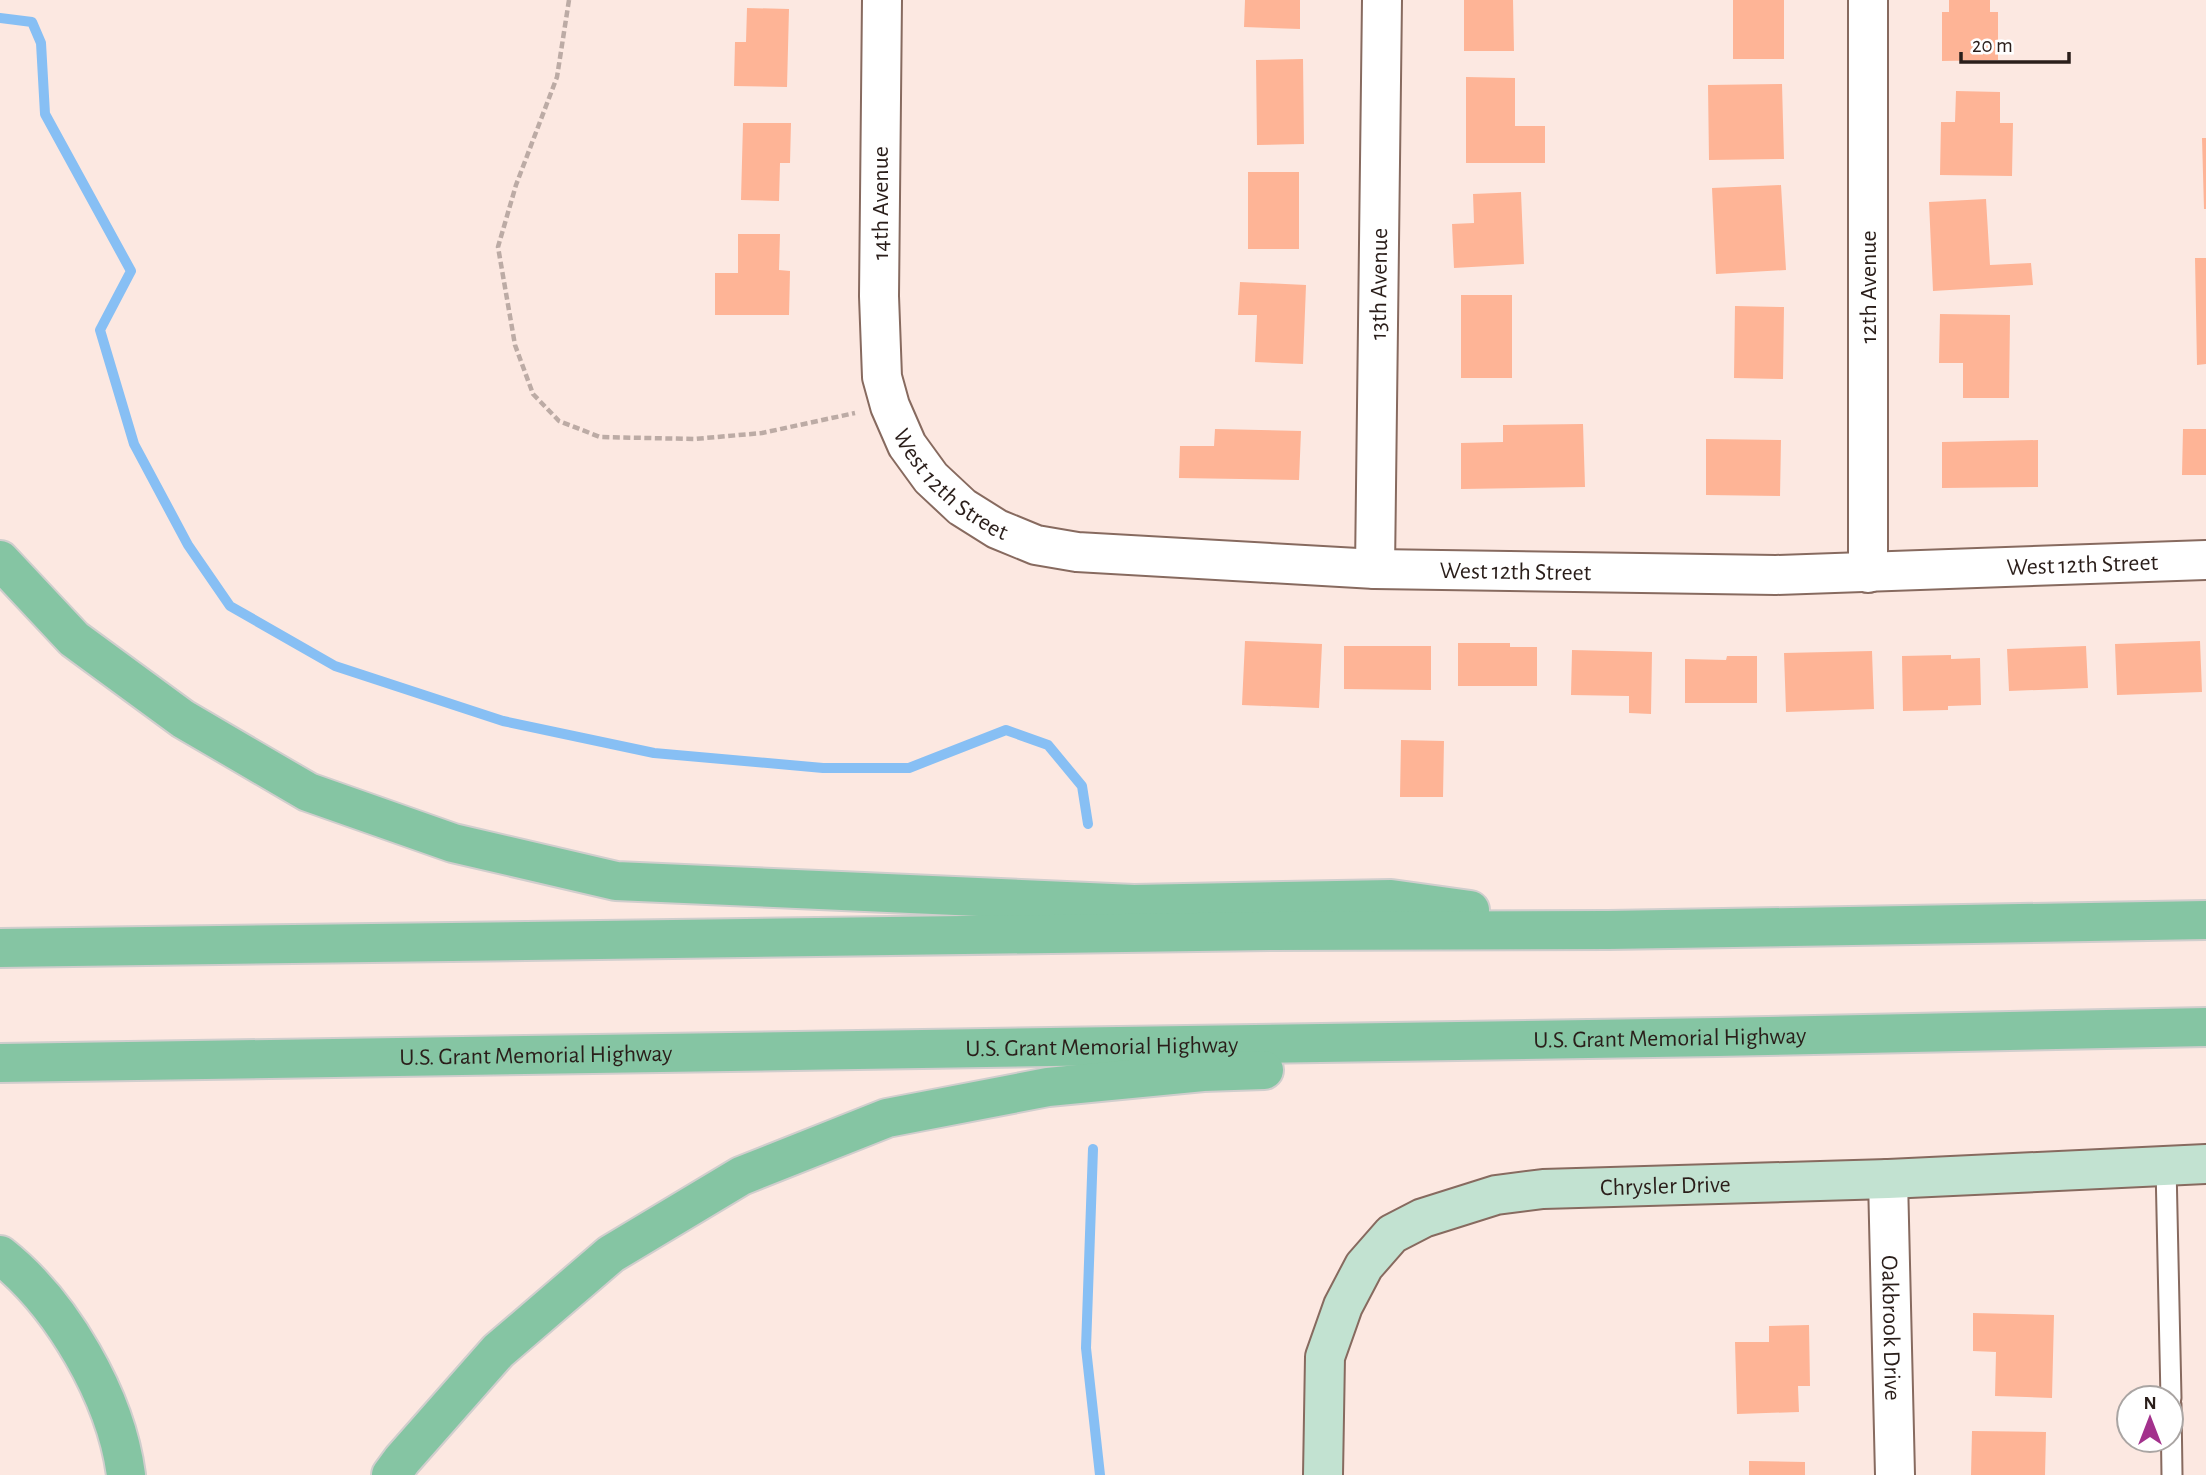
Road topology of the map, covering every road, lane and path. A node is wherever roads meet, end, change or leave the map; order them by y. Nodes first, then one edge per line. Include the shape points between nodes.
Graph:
1 (569, 0) edge
2 (882, 0) edge
3 (1382, 0) edge
4 (1868, 0) edge
5 (890, 406) junction
6 (0, 560) edge
7 (2206, 560) edge
8 (1375, 569) junction
9 (1868, 573) junction
10 (2206, 920) edge
11 (1608, 930) junction
12 (0, 948) edge
13 (2206, 1027) edge
14 (1717, 1037) junction
15 (0, 1063) edge
16 (2206, 1164) edge
17 (2166, 1166) junction
18 (1888, 1179) junction
19 (0, 1255) edge
20 (2171, 1384) edge
21 (2172, 1454) edge
22 (126, 1475) edge
23 (391, 1475) edge
24 (1323, 1475) edge
25 (1895, 1475) edge
26 (2172, 1475) edge

1 - 5 path via 557,76 498,247 515,345 533,394 558,421 600,438 694,439 762,433
2 - 5 street, 14th Avenue via 879,296 882,377
3 - 8 street, 13th Avenue
4 - 9 street, 12th Avenue
5 - 8 street, West 12th Street via 907,445 931,478 962,507 997,530 1036,545 1077,552
6 - 11 main road via 74,639 183,719 308,792 453,843 616,881 1134,904 1391,900
7 - 9 street, West 12th Street
8 - 9 street, West 12th Street
10 - 11 main road
11 - 12 main road
13 - 14 main road, U.S. Grant Memorial Highway
14 - 15 main road, U.S. Grant Memorial Highway
14 - 23 main road via 1524,1061 1203,1072 1048,1087 887,1118 741,1176 611,1254 498,1351
16 - 17 street, Chrysler Drive
17 - 18 street, Chrysler Drive
17 - 20 lane
18 - 24 street, Chrysler Drive via 1543,1189 1496,1195 1423,1218 1392,1234 1364,1266 1343,1306 1325,1357
18 - 25 street, Oakbrook Drive
19 - 22 main road via 67,1327 102,1391
21 - 26 lane

